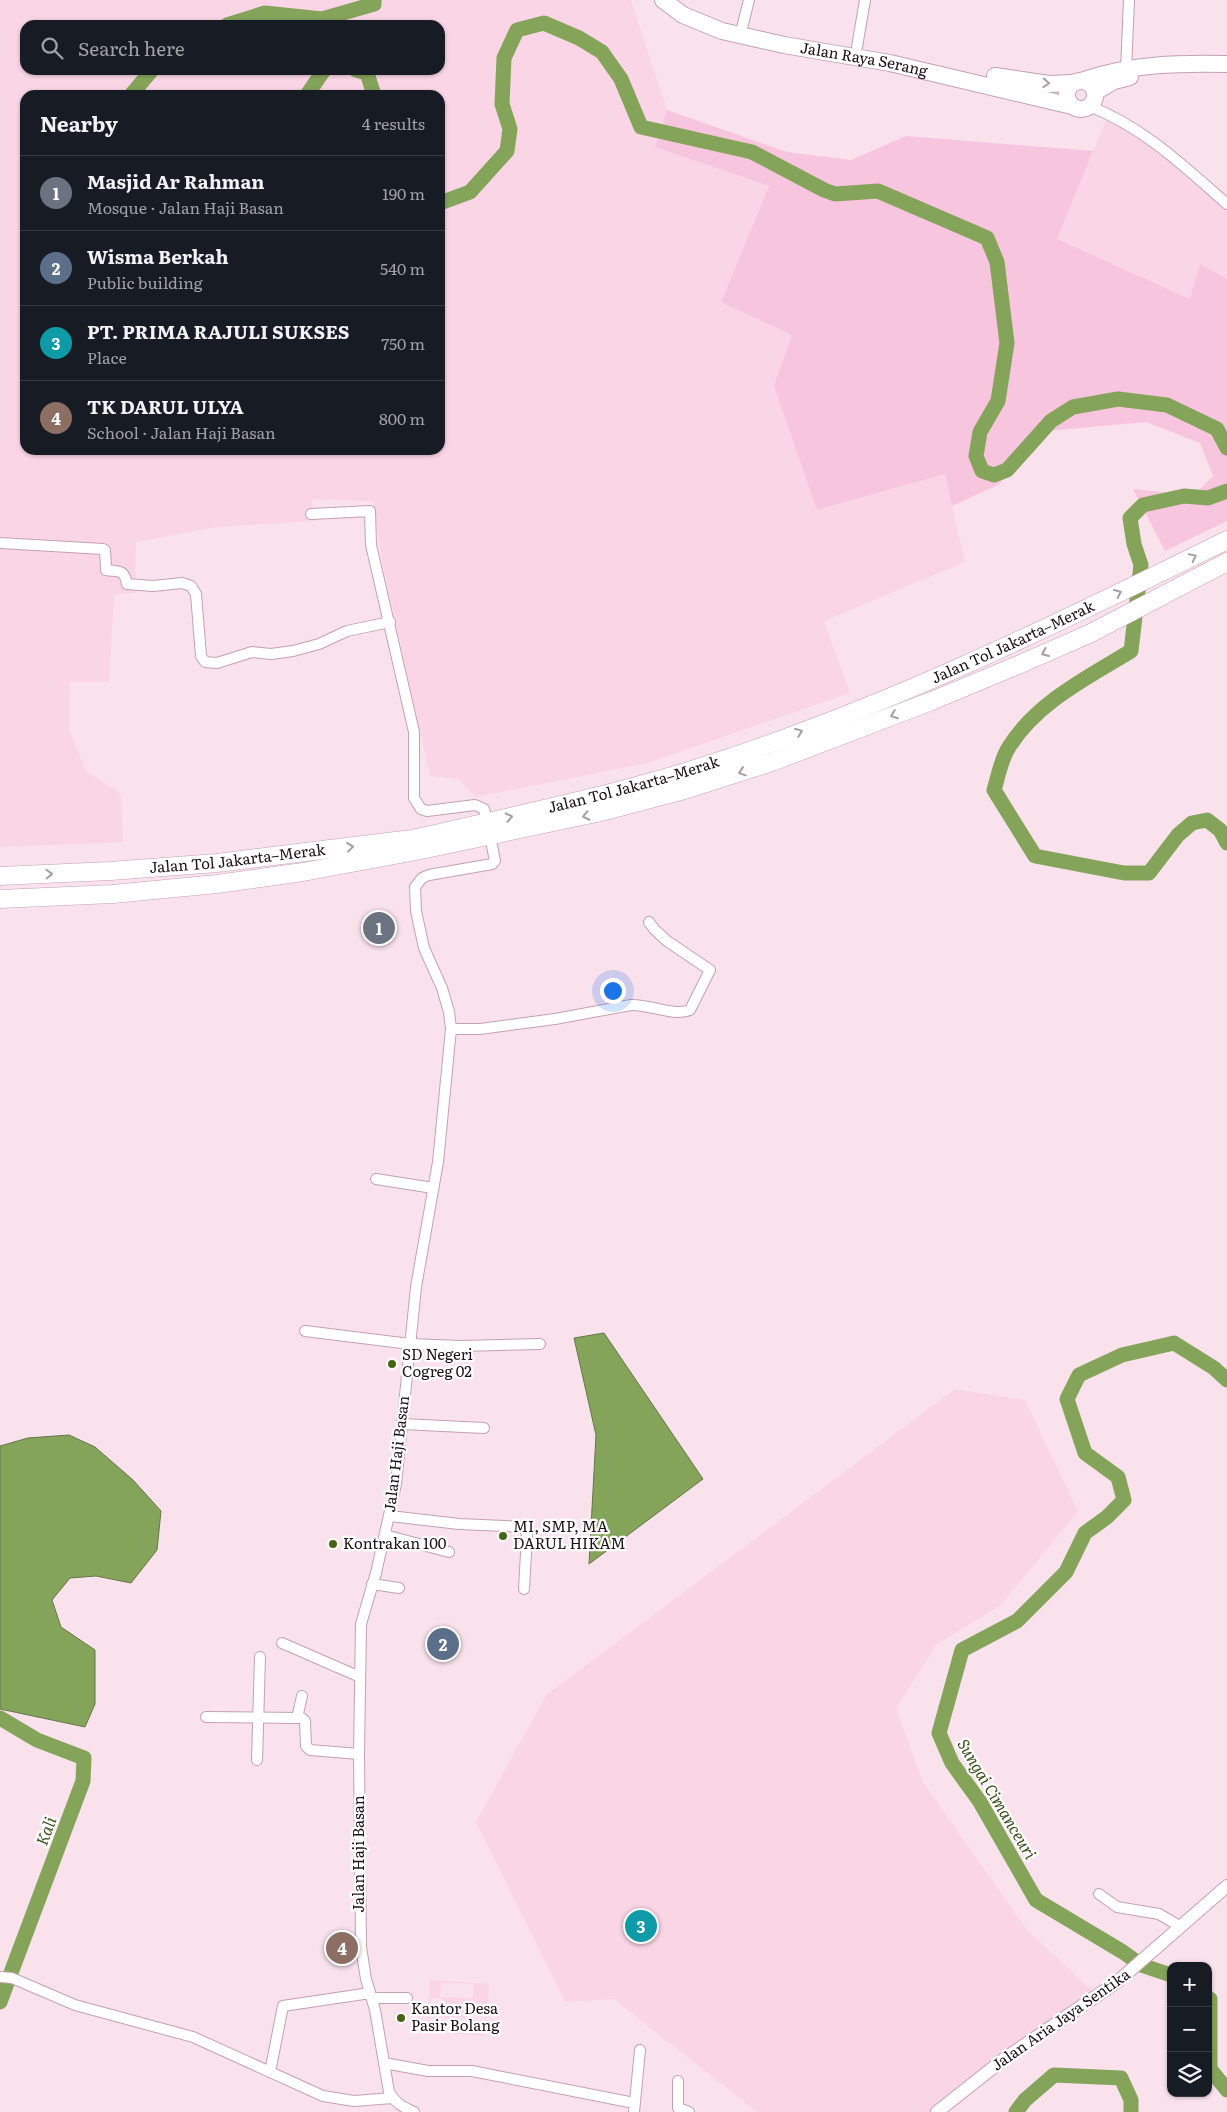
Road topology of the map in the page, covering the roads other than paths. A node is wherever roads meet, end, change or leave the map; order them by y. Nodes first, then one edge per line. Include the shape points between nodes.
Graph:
1 (663, 0) edge
2 (677, 0) edge
3 (749, 0) edge
4 (865, 0) edge
5 (1128, 0) edge
6 (742, 28) junction
7 (857, 47) junction
8 (1219, 64) edge
9 (1126, 70) junction
10 (963, 76) junction
11 (1085, 90) junction
12 (1072, 106) junction
13 (1227, 204) edge
14 (311, 514) dead end
15 (1227, 540) edge
16 (0, 543) edge
17 (1227, 562) edge
18 (390, 622) junction
19 (486, 817) dead end
20 (492, 846) dead end
21 (0, 876) edge
22 (0, 899) edge
23 (649, 922) dead end
24 (451, 1029) junction
25 (376, 1179) dead end
26 (433, 1188) junction
27 (305, 1331) dead end
28 (410, 1344) junction
29 (540, 1344) dead end
30 (402, 1424) junction
31 (484, 1428) dead end
32 (390, 1516) junction
33 (385, 1535) junction
34 (449, 1552) dead end
35 (372, 1584) junction
36 (399, 1588) dead end
37 (524, 1590) dead end
38 (282, 1643) dead end
39 (260, 1657) dead end
40 (360, 1677) junction
41 (302, 1696) dead end
42 (206, 1717) dead end
43 (297, 1718) junction
44 (258, 1719) junction
45 (358, 1754) junction
46 (257, 1760) dead end
47 (1227, 1886) edge
48 (1099, 1894) dead end
49 (1180, 1927) junction
50 (0, 1978) edge
51 (371, 1996) junction
52 (407, 1998) dead end
53 (640, 2050) dead end
54 (384, 2063) junction
55 (270, 2072) junction
56 (678, 2082) dead end
57 (393, 2098) junction
58 (634, 2107) edge
59 (414, 2112) edge
60 (689, 2112) edge
61 (938, 2112) edge

1 - 10 highway, Jalan Raya Serang via 683,15 722,31
2 - 6 highway, Jalan Raya Serang via 702,16
3 - 6 street
4 - 7 street
5 - 9 street
6 - 7 highway, Jalan Raya Serang
7 - 10 highway, Jalan Raya Serang
8 - 9 highway, Jalan Raya Serang via 1184,63
8 - 11 highway, Jalan Raya Serang via 1126,78
9 - 11 highway, Jalan Raya Serang via 1105,72
10 -> 11 highway, Jalan Raya Serang
10 - 12 highway, Jalan Raya Serang
11 - 12 highway, Jalan Raya Serang via 1080,109
11 - 12 highway via 1066,95
11 - 13 street
14 - 18 street via 370,510 371,545
21 -> 15 highway, Jalan Tol Jakarta–Merak via 217,863 413,839 685,772 769,744 929,682
16 - 18 street via 103,549 106,550 106,570 123,572 127,584 182,583 191,586 196,594 201,656 205,662 218,662 252,652 293,652 347,631
17 -> 22 highway, Jalan Tol Jakarta–Merak via 1089,634 929,702 772,762 688,789 601,812 416,852 303,872 114,894
18 - 19 street via 414,732 413,787 417,805 431,812 475,805 484,809
20 - 24 street, Jalan Haji Basan via 492,864 429,875 415,887 416,911 424,948 442,988
23 - 24 street via 667,941 710,970 690,1010 674,1012 641,1004 555,1020 480,1029
24 - 26 street, Jalan Haji Basan via 445,1107
25 - 26 street
26 - 28 street, Jalan Haji Basan
27 - 28 street
28 - 29 street
28 - 30 street, Jalan Haji Basan
30 - 31 street
30 - 32 street, Jalan Haji Basan
32 - 33 street, Jalan Haji Basan
32 - 37 street via 524,1527 527,1544
33 - 34 street
33 - 35 street, Jalan Haji Basan
35 - 36 street
35 - 40 street, Jalan Haji Basan via 362,1616
38 - 40 street
39 - 44 street
40 - 45 street, Jalan Haji Basan
41 - 43 street
42 - 44 street
43 - 44 street
43 - 45 street via 305,1721 306,1746 310,1750
44 - 46 street
45 - 51 street, Jalan Haji Basan via 361,1947
47 - 49 street, Jalan Aria Jaya Sentika
48 - 49 street via 1117,1907 1159,1914
49 - 61 street, Jalan Aria Jaya Sentika via 1117,1982 1004,2059
50 - 55 street via 12,1978 74,2005 183,2033
51 - 52 street
51 - 54 street, Jalan Haji Basan
51 - 55 street via 282,2006
53 - 58 street
54 - 57 street, Jalan Haji Basan
54 - 58 street via 428,2070 472,2071
55 - 57 street via 323,2096 340,2100
56 - 60 street via 678,2108
57 - 59 street

